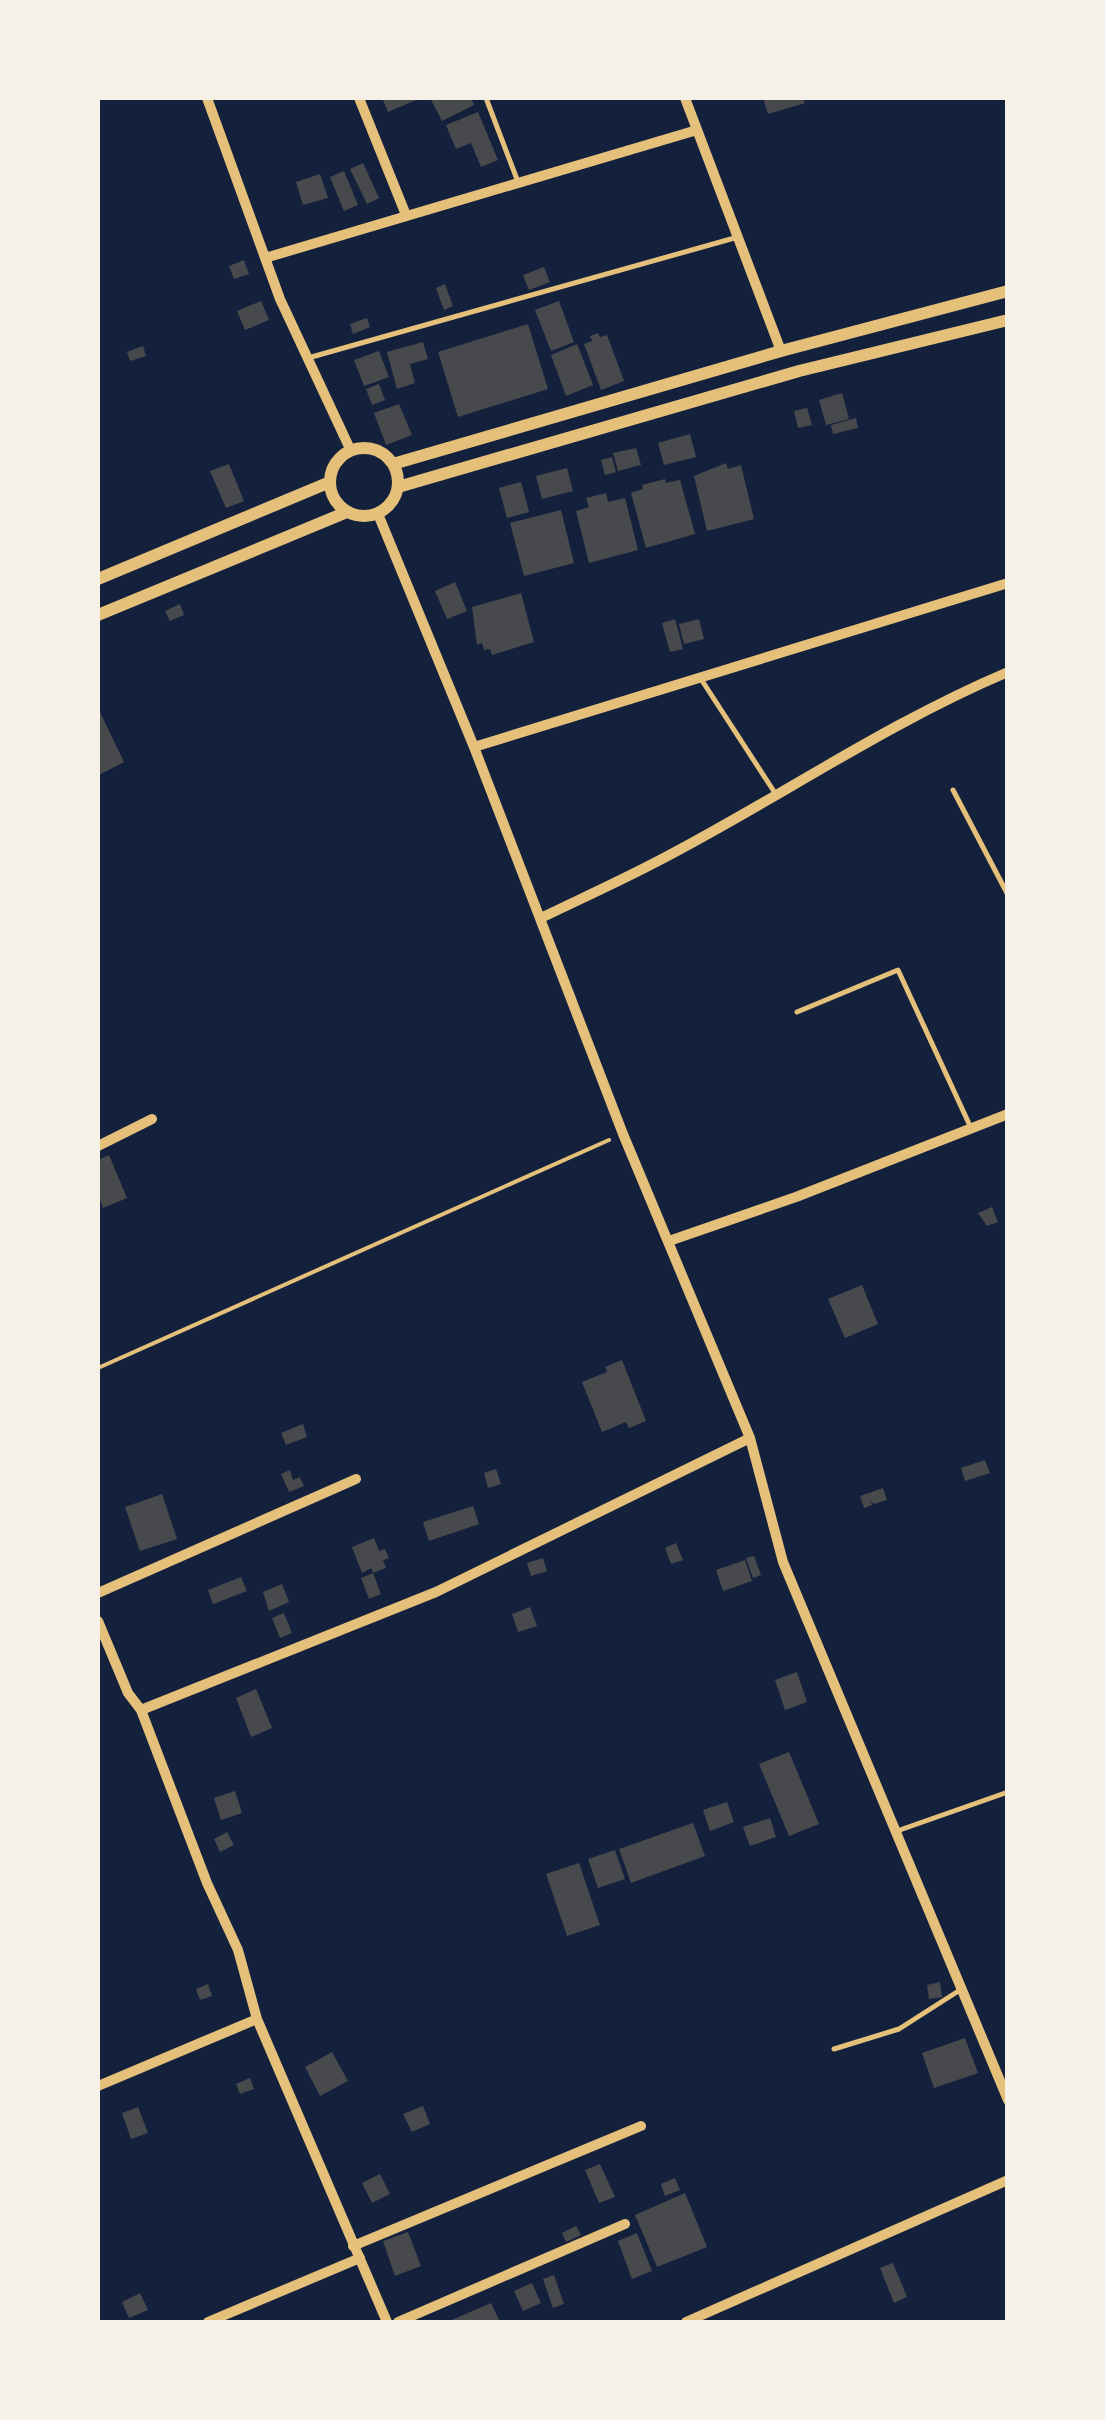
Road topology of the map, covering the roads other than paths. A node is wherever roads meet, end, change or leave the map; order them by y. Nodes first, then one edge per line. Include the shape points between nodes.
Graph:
1 (207, 98) edge
2 (358, 98) edge
3 (486, 98) edge
4 (685, 98) edge
5 (697, 130) junction
6 (518, 182) junction
7 (406, 215) junction
8 (738, 237) junction
9 (265, 258) junction
10 (1008, 291) edge
11 (1008, 320) edge
12 (781, 352) junction
13 (308, 358) junction
14 (351, 450) junction
15 (394, 464) junction
16 (330, 482) junction
17 (398, 487) junction
18 (347, 512) junction
19 (378, 514) junction
20 (98, 579) edge
21 (1008, 583) edge
22 (98, 616) edge
23 (1008, 672) edge
24 (699, 676) junction
25 (474, 747) junction
26 (953, 790) dead end
27 (775, 793) junction
28 (1008, 895) edge
29 (541, 918) junction
30 (797, 1012) dead end
31 (1008, 1114) edge
32 (152, 1119) dead end
33 (971, 1128) junction
34 (98, 1146) edge
35 (669, 1241) junction
36 (750, 1438) junction
37 (356, 1478) dead end
38 (98, 1593) edge
39 (98, 1621) edge
40 (141, 1710) junction
41 (1008, 1792) edge
42 (894, 1832) junction
43 (960, 1990) junction
44 (257, 2019) junction
45 (834, 2049) dead end
46 (98, 2086) edge
47 (1008, 2100) edge
48 (641, 2126) dead end
49 (1008, 2180) edge
50 (625, 2224) dead end
51 (353, 2246) junction
52 (360, 2258) junction
53 (208, 2322) edge
54 (387, 2322) edge
55 (398, 2322) edge
56 (686, 2322) edge

1 - 9 street
2 - 7 street
3 - 6 lane
4 - 5 street
5 - 6 street
5 - 8 street
6 - 7 street
7 - 9 street
8 - 12 street
8 - 13 lane
9 - 13 street
10 - 12 street
11 - 17 street via 800,371
12 - 15 street
13 - 14 street
14 - 15 street via 379,451
14 - 16 street via 335,463
15 - 17 street
16 - 18 street via 334,500
16 - 20 street
17 - 19 street
18 - 19 street
18 - 22 street
19 - 25 street
21 - 24 street
23 - 27 street
24 - 25 street
24 - 27 lane
25 - 29 street
26 - 28 lane
27 - 29 street
29 - 35 street
30 - 33 lane via 898,970
31 - 33 street
32 - 34 street
33 - 35 street
35 - 36 street
36 - 40 street via 436,1592
36 - 42 street via 783,1562
37 - 38 street
39 - 40 street
40 - 44 street via 238,1950
41 - 42 lane
42 - 43 street
43 - 45 lane via 899,2029
43 - 47 street
44 - 46 street
44 - 51 street
48 - 51 street
49 - 56 street
50 - 55 street
51 - 52 street
52 - 53 street
52 - 54 street

